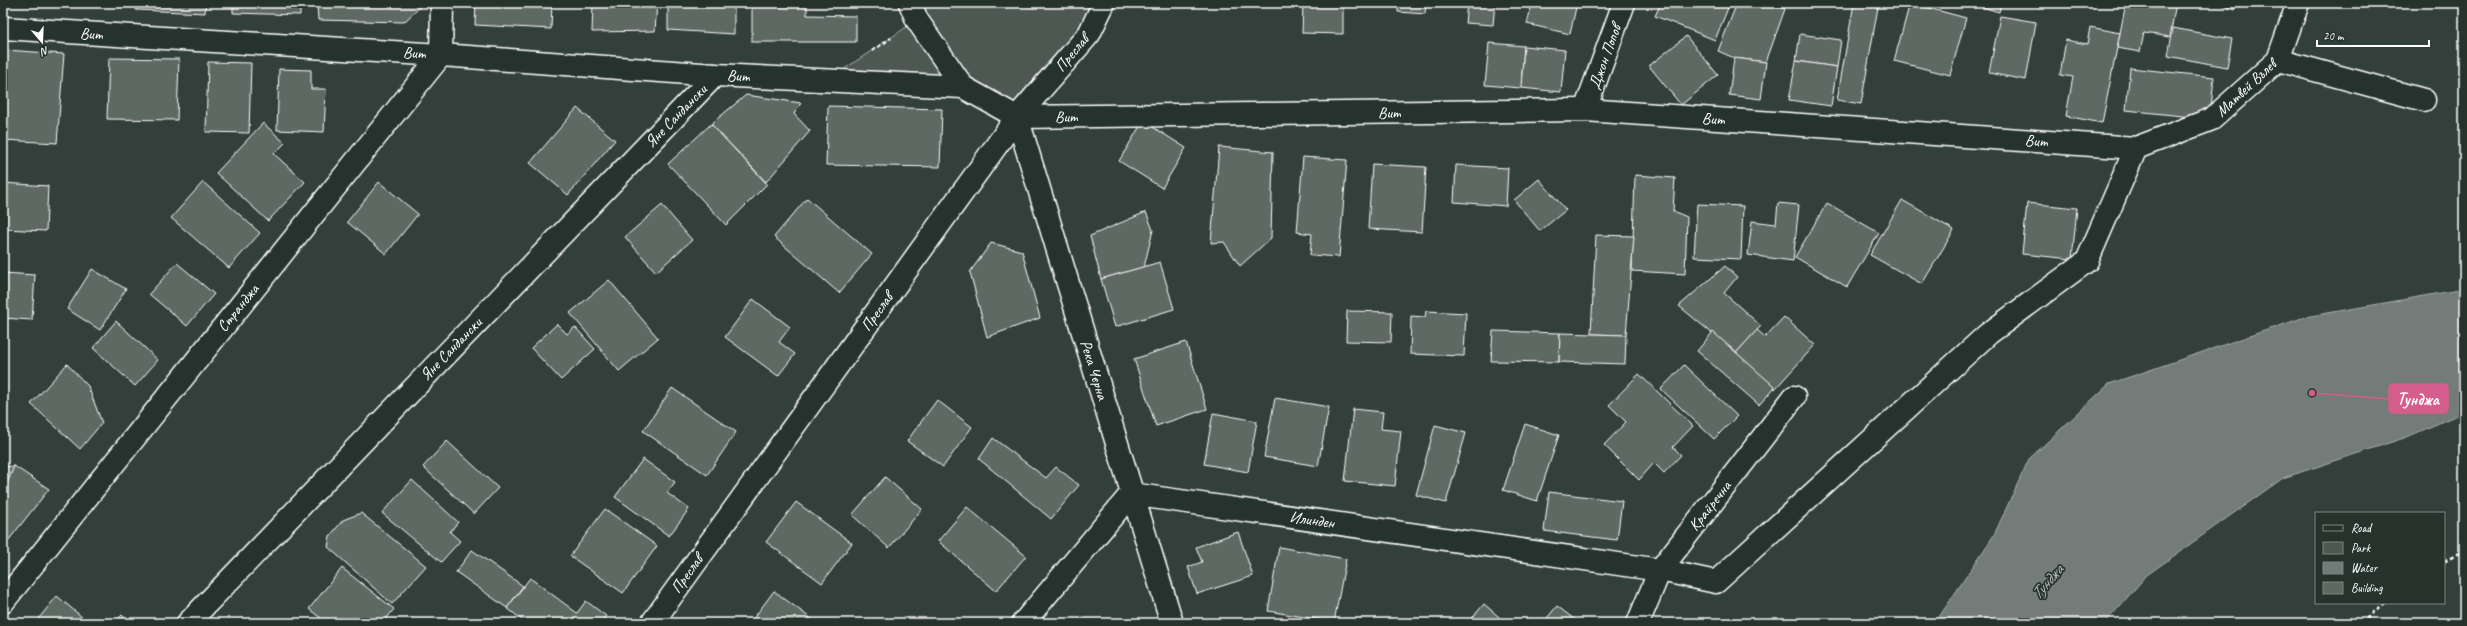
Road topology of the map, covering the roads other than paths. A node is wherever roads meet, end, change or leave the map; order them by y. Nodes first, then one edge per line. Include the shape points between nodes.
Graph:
1 (442, 3) edge
2 (1104, 3) edge
3 (1624, 3) edge
4 (2298, 3) edge
5 (914, 12) edge
6 (3, 28) edge
7 (441, 55) junction
8 (2278, 60) junction
9 (715, 75) junction
10 (963, 87) junction
11 (2424, 100) dead end
12 (1585, 110) junction
13 (1017, 117) junction
14 (2136, 148) junction
15 (1794, 397) dead end
16 (1131, 494) junction
17 (1660, 570) junction
18 (3, 602) edge
19 (188, 623) edge
20 (652, 623) edge
21 (1023, 623) edge
22 (1172, 623) edge
23 (1638, 623) edge

1 - 7 street
2 - 13 street, Преслав via 1089,34
3 - 12 street, Джон Попов
4 - 8 street, Матвей Вълев
5 - 10 street
6 - 7 street, Вит
7 - 9 street, Вит
7 - 18 street, Странджа
8 - 11 street
8 - 14 street, Матвей Вълев via 2212,119
9 - 10 street, Вит
9 - 19 street, Яне Сандански
10 - 13 street, Вит
12 - 13 street, Вит
12 - 14 street, Вит
13 - 16 street, Река Черна
13 - 20 street, Преслав
14 - 17 street, Илинден via 2088,261 1988,334 1716,582
15 - 17 street, Крайречна
16 - 17 street, Илинден
16 - 21 street
16 - 22 street, Река Черна
17 - 23 street, Крайречна

